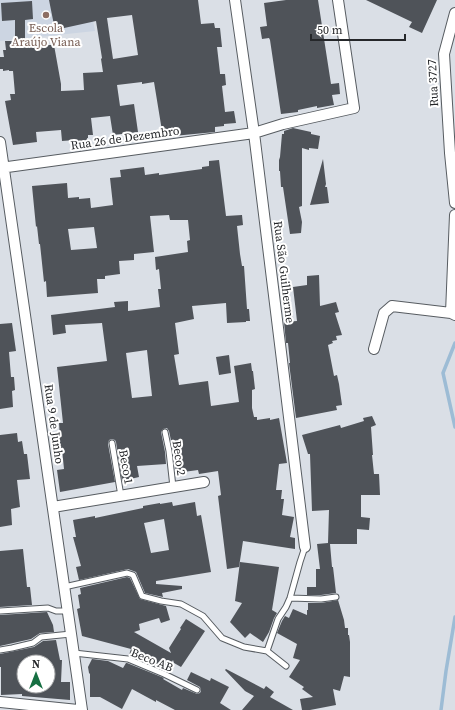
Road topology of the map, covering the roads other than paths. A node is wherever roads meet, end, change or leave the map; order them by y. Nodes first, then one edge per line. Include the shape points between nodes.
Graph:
1 (235, 0) edge
2 (338, 0) edge
3 (455, 13) edge
4 (254, 133) junction
5 (0, 142) edge
6 (452, 153) edge
7 (2, 168) edge
8 (455, 203) edge
9 (455, 215) edge
10 (453, 314) edge
11 (374, 349) dead end
12 (165, 432) dead end
13 (112, 443) dead end
14 (204, 482) dead end
15 (173, 487) junction
16 (121, 496) junction
17 (53, 507) junction
18 (305, 547) joint
19 (64, 587) junction
20 (336, 597) dead end
21 (290, 598) junction
22 (0, 611) edge
23 (68, 611) junction
24 (71, 634) junction
25 (0, 650) edge
26 (267, 651) junction
27 (74, 653) junction
28 (286, 666) dead end
29 (197, 690) dead end
30 (0, 702) edge
31 (78, 710) edge
32 (82, 710) edge

1 - 4 street, Rua São Guilherme
2 - 4 street, Rua 26 de Dezembro via 354,108
3 - 6 street, Rua 3727 via 444,54
4 - 7 street, Rua 26 de Dezembro
4 - 18 street, Rua São Guilherme
5 - 7 street, Rua 9 de Junho
6 - 8 street, Rua 3727
7 - 17 street, Rua 9 de Junho
9 - 10 street
10 - 11 street via 392,306 384,313
12 - 15 lane, Beco 2
13 - 16 lane, Beco 1
14 - 15 street
15 - 16 street
16 - 17 street
17 - 19 street, Rua 9 de Junho
18 - 21 lane
19 - 23 street, Rua 9 de Junho
19 - 26 lane via 127,573 133,575 142,596 181,604 203,616 222,638 244,647
20 - 21 lane
21 - 26 lane via 278,619
22 - 23 lane via 48,608
23 - 24 street, Rua 9 de Junho
24 - 25 lane via 41,637 33,643
24 - 27 street, Rua 9 de Junho
26 - 28 lane
27 - 29 lane, Beco AB via 128,659
27 - 32 street, Rua 9 de Junho
30 - 31 street

